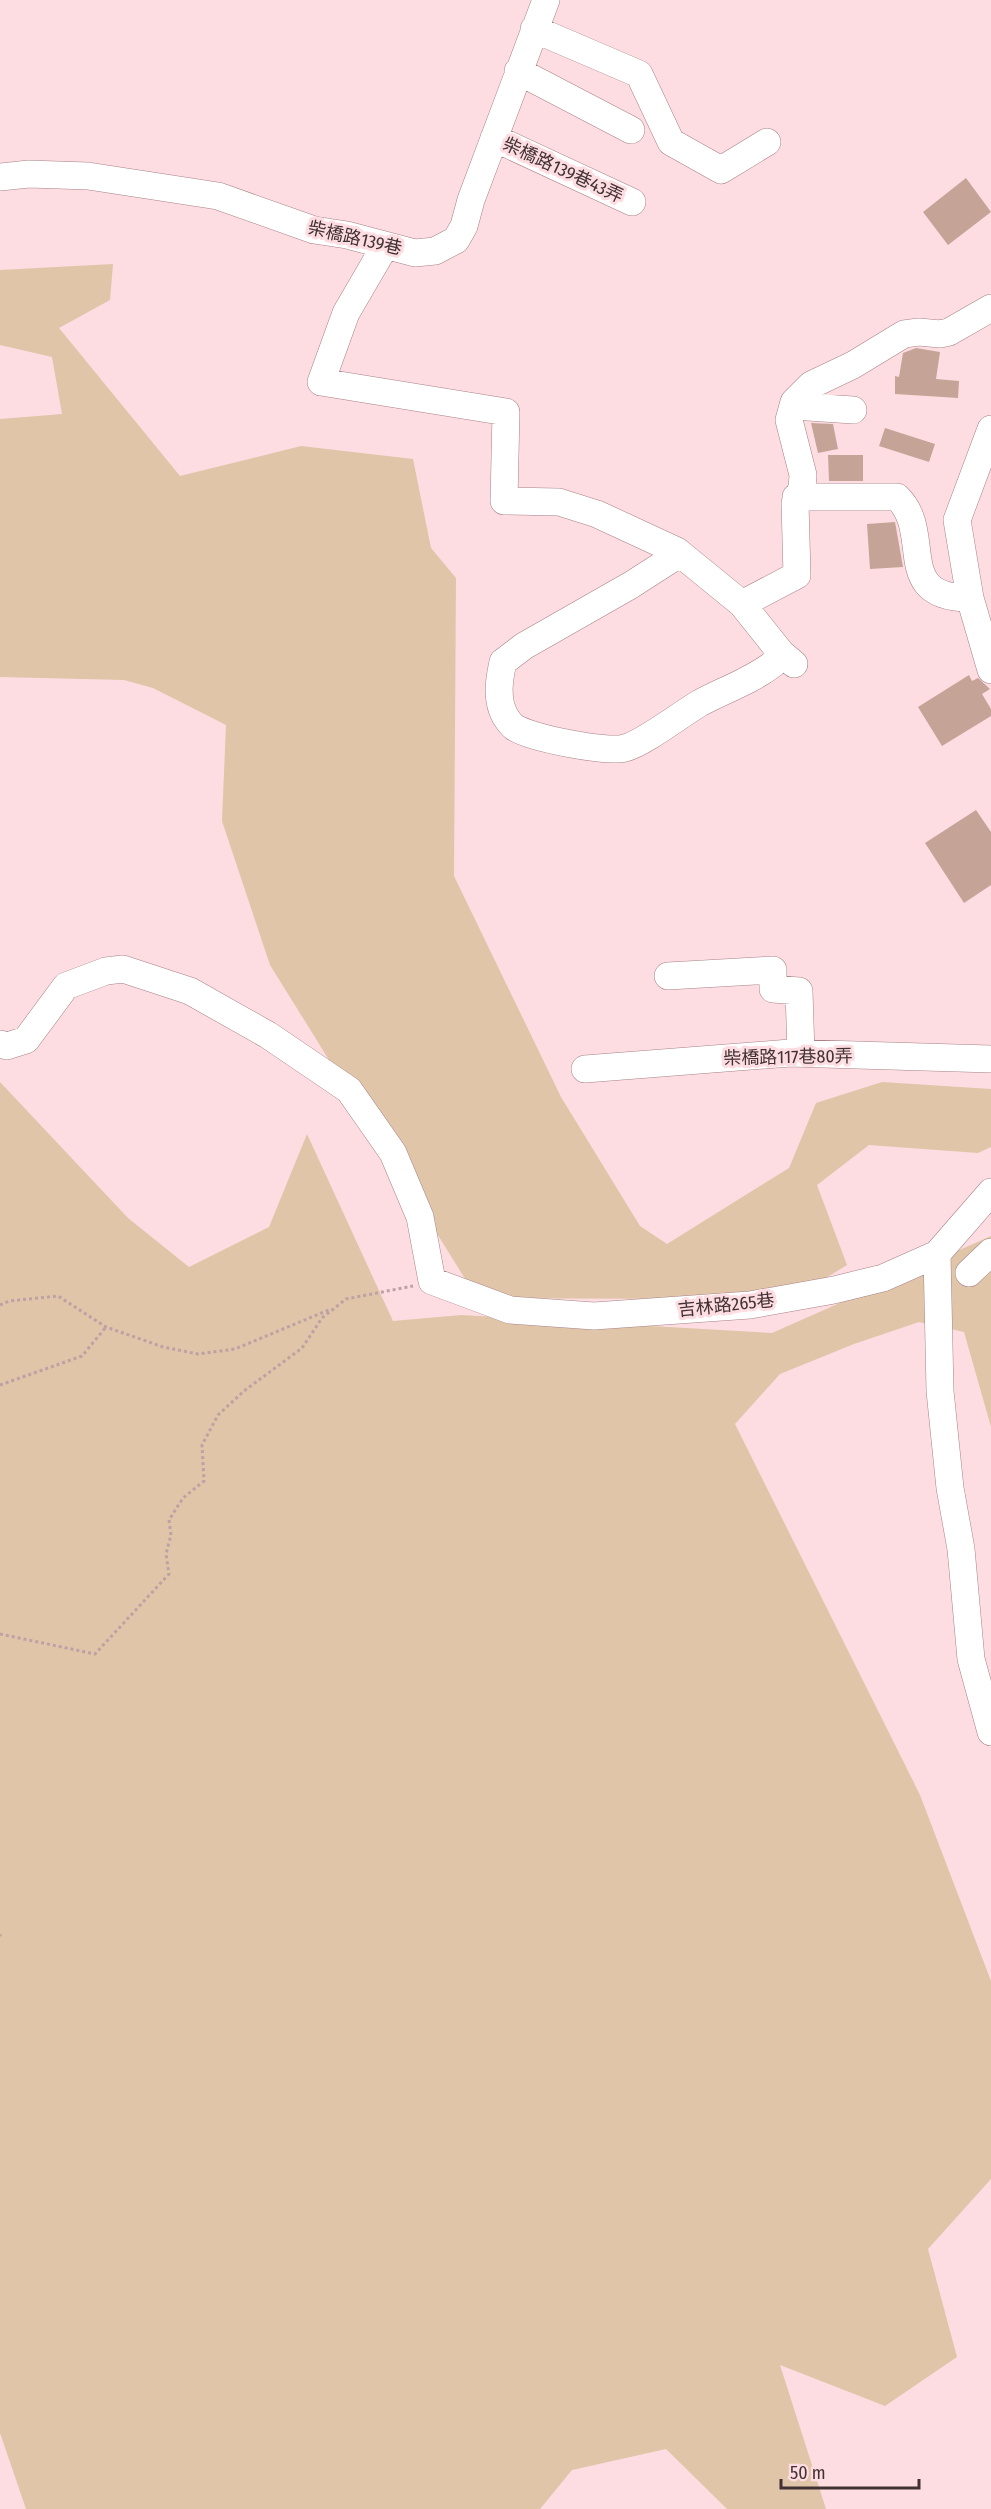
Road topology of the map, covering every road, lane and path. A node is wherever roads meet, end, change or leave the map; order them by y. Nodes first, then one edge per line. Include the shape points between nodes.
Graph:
1 (546, 0) edge
2 (534, 28) junction
3 (518, 71) junction
4 (632, 130) dead end
5 (494, 138) junction
6 (767, 142) dead end
7 (0, 177) edge
8 (632, 202) dead end
9 (385, 246) junction
10 (991, 308) edge
11 (793, 406) junction
12 (853, 410) dead end
13 (991, 429) edge
14 (796, 497) junction
15 (677, 551) junction
16 (970, 598) junction
17 (742, 604) junction
18 (991, 670) edge
19 (668, 976) dead end
20 (0, 1044) edge
21 (801, 1053) junction
22 (991, 1059) edge
23 (585, 1068) dead end
24 (991, 1191) edge
25 (991, 1252) edge
26 (937, 1254) junction
27 (969, 1274) dead end
28 (432, 1281) junction
29 (0, 1305) edge
30 (335, 1308) junction
31 (106, 1327) junction
32 (0, 1385) edge
33 (0, 1634) edge
34 (991, 1732) edge

1 - 2 street, 柴橋路139巷
2 - 3 street, 柴橋路139巷
2 - 6 street via 639,74 671,142 721,170
3 - 4 street
3 - 5 street, 柴橋路139巷
5 - 8 street, 柴橋路139巷43弄
5 - 9 street, 柴橋路139巷 via 456,240 425,253
7 - 9 street, 柴橋路139巷 via 88,176 218,196 314,230
9 - 15 street via 346,313 321,382 506,412 504,501 559,502 597,514
10 - 11 street via 949,332 904,334 812,385
11 - 12 street
11 - 14 street via 789,420 803,475
13 - 16 street via 957,520
14 - 16 street via 897,497 912,518 918,567 928,585 940,595
14 - 17 street via 797,575
15 - 17 street
15 - 17 street via 673,558 631,585 503,662 498,687 505,716 514,727 572,745 626,748 701,702 788,658
16 - 18 street
19 - 21 street via 773,970 773,989 799,991
20 - 28 street via 7,1046 27,1040 66,986 106,971 123,969 190,991 268,1035 349,1090 398,1164 420,1218
21 - 22 street, 柴橋路117巷80弄
21 - 23 street, 柴橋路117巷80弄
24 - 26 street, 吉林路265巷
25 - 27 street
26 - 28 street, 吉林路265巷 via 883,1278 823,1292 750,1305 594,1316 510,1310
26 - 34 street via 940,1391 950,1488 961,1549 971,1659
28 - 30 path via 346,1299
29 - 31 path via 58,1296
30 - 31 path via 235,1349 198,1354 163,1347
30 - 33 path via 322,1318 302,1348 218,1415 202,1445 204,1481 183,1498 169,1521 169,1575 96,1654
31 - 32 path via 81,1356

